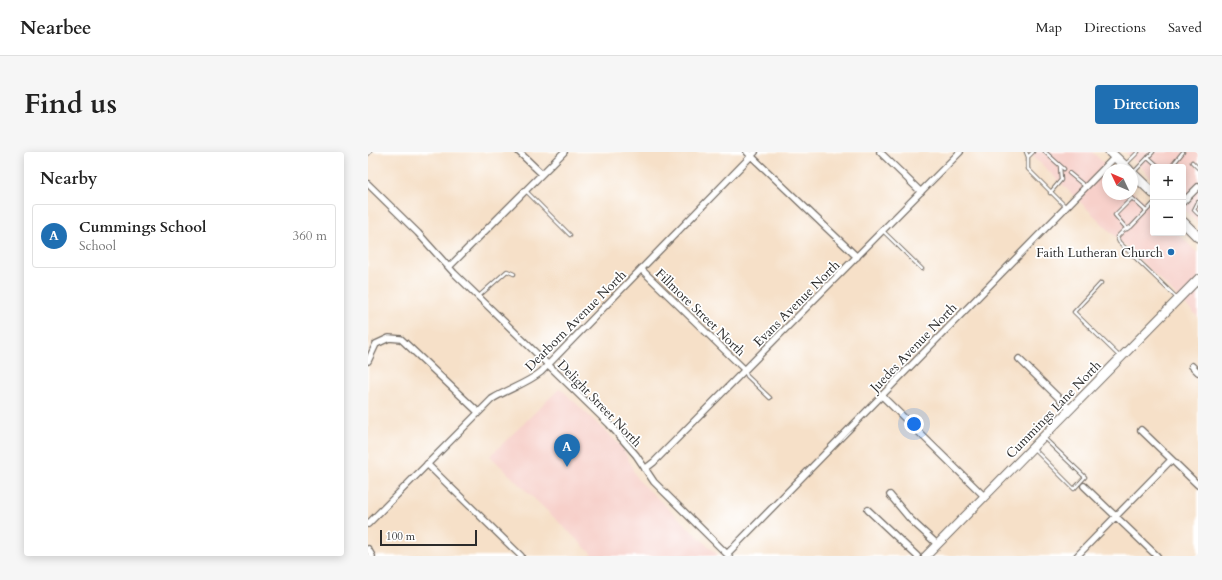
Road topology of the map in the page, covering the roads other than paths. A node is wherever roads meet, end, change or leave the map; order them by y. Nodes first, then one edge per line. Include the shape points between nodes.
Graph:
1 (370, 152) edge
2 (520, 152) edge
3 (564, 152) edge
4 (880, 152) edge
5 (960, 152) edge
6 (1026, 152) edge
7 (1033, 152) edge
8 (1045, 152) edge
9 (1138, 152) edge
10 (1153, 152) edge
11 (1183, 152) edge
12 (751, 153) edge
13 (368, 154) edge
14 (1113, 154) edge
15 (1028, 157) junction
16 (1148, 157) junction
17 (1192, 162) dead end
18 (1122, 164) edge
19 (1129, 164) edge
20 (1156, 164) edge
21 (1173, 164) edge
22 (1060, 166) junction
23 (1138, 167) edge
24 (1198, 168) edge
25 (1064, 169) dead end
26 (1069, 173) dead end
27 (542, 174) junction
28 (1138, 178) edge
29 (368, 184) edge
30 (1086, 187) junction
31 (1198, 187) edge
32 (1150, 188) edge
33 (526, 190) junction
34 (921, 192) junction
35 (1050, 193) junction
36 (1185, 200) edge
37 (1198, 202) edge
38 (1066, 207) junction
39 (1150, 207) edge
40 (1146, 211) junction
41 (1198, 214) edge
42 (1186, 225) edge
43 (1127, 229) junction
44 (883, 231) junction
45 (570, 234) dead end
46 (1198, 237) edge
47 (857, 258) junction
48 (449, 267) junction
49 (641, 269) junction
50 (922, 269) dead end
51 (514, 274) dead end
52 (1198, 279) edge
53 (1101, 283) dead end
54 (478, 297) junction
55 (1178, 299) junction
56 (1120, 358) junction
57 (1019, 359) dead end
58 (368, 361) edge
59 (548, 366) junction
60 (1192, 366) dead end
61 (745, 370) junction
62 (1198, 372) edge
63 (881, 395) junction
64 (770, 398) dead end
65 (1070, 409) junction
66 (478, 412) junction
67 (1141, 430) dead end
68 (1043, 437) junction
69 (1032, 448) junction
70 (1171, 460) junction
71 (427, 464) junction
72 (645, 469) junction
73 (1198, 485) edge
74 (1084, 486) dead end
75 (890, 495) dead end
76 (984, 496) junction
77 (868, 510) dead end
78 (1116, 516) junction
79 (368, 524) edge
80 (937, 544) junction
81 (368, 549) edge
82 (728, 555) edge
83 (372, 556) edge
84 (521, 556) edge
85 (916, 556) edge
86 (926, 556) edge
87 (1077, 556) edge
88 (1157, 556) edge

1 - 13 lane
2 - 27 street
3 - 27 street
4 - 34 street
5 - 34 street, Evans Avenue North
6 - 15 lane
7 - 15 lane
8 - 22 lane
9 - 19 lane
10 - 16 lane
11 - 21 lane
12 - 47 street
12 - 49 street, Dearborn Avenue North
14 - 18 main road
14 - 30 street, Juedes Avenue North
15 - 35 lane via 1028,169
16 - 20 lane
16 - 23 lane
17 - 24 lane
22 - 25 lane
22 - 35 lane via 1061,180
26 - 30 lane
27 - 33 street
28 - 32 main road
29 - 48 street, Delight Street North
30 - 38 street, Juedes Avenue North
31 - 36 street
33 - 45 lane
33 - 48 street
34 - 44 street, Evans Avenue North
35 - 38 lane
37 - 41 lane via 1194,210
38 - 63 street, Juedes Avenue North
39 - 40 lane
40 - 43 lane
40 - 43 lane via 1132,198 1115,215
42 - 46 main road
43 - 55 lane via 1117,237 1118,240
44 - 47 street, Evans Avenue North
44 - 50 lane
47 - 61 street, Evans Avenue North
48 - 54 street, Delight Street North
49 - 59 street, Dearborn Avenue North
49 - 61 street, Fillmore Street North
51 - 54 lane via 507,271
52 - 55 street, Cummings Lane North
53 - 56 lane via 1074,312
54 - 59 street, Delight Street North
55 - 56 street, Cummings Lane North
56 - 65 street, Cummings Lane North
57 - 65 street
58 - 66 street via 376,344 389,338 401,339
59 - 66 street, Dearborn Avenue North via 532,380 504,391
59 - 72 street, Delight Street North via 619,435
60 - 62 street
61 - 64 lane via 747,376
61 - 72 street, Evans Avenue North
63 - 76 street
63 - 82 street, Juedes Avenue North
65 - 68 street, Cummings Lane North
66 - 71 street, Dearborn Avenue North
67 - 70 street
68 - 69 street, Cummings Lane North
68 - 69 lane via 1085,477 1074,489
69 - 76 street, Cummings Lane North
70 - 73 street
70 - 78 street
71 - 79 street, Dearborn Avenue North
71 - 84 street
72 - 82 street, Delight Street North via 654,482
74 - 78 street
75 - 80 street via 910,519
76 - 80 street, Cummings Lane North
77 - 85 street
78 - 87 street
78 - 88 street
80 - 86 street, Cummings Lane North
81 - 83 street

